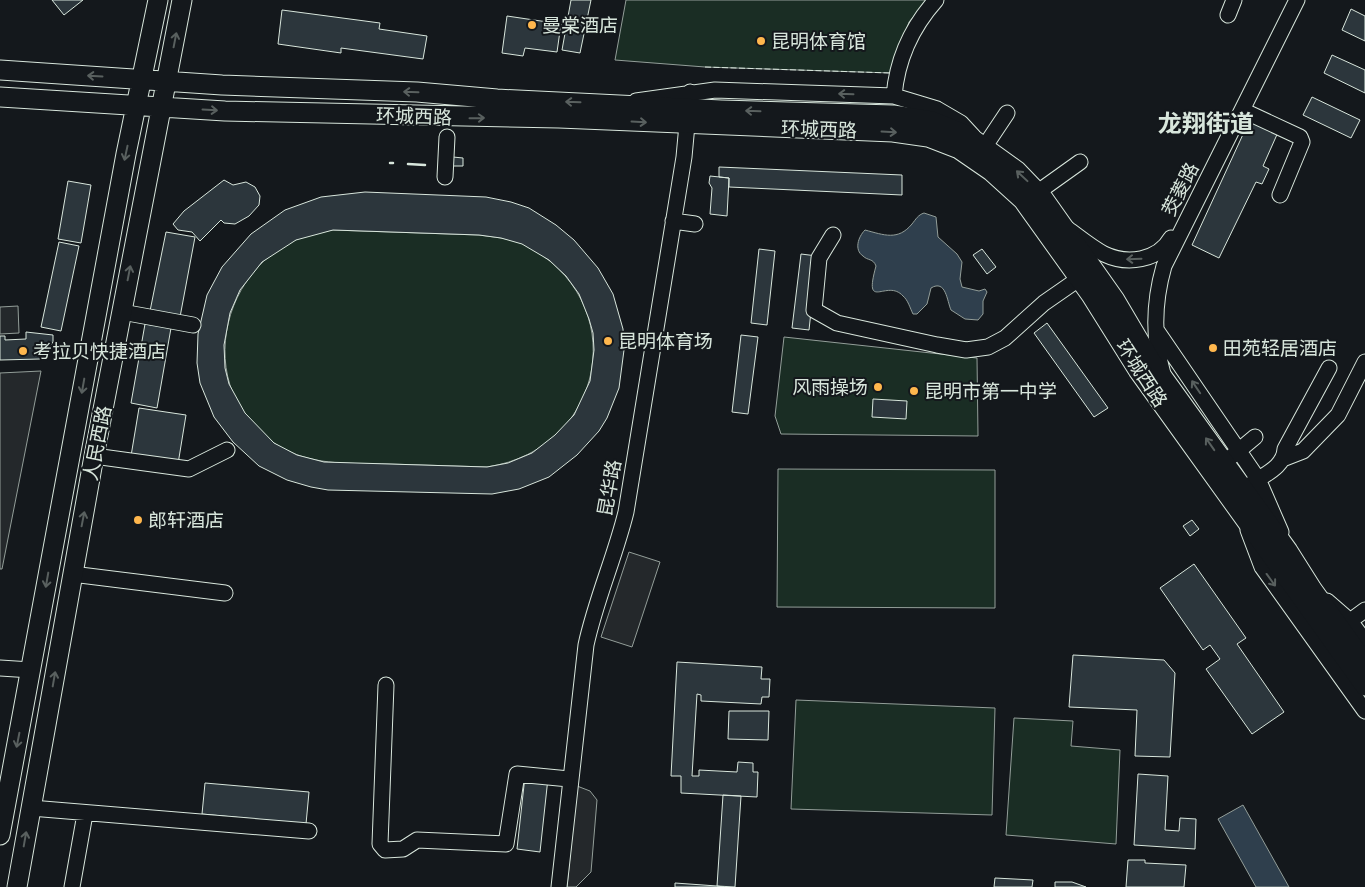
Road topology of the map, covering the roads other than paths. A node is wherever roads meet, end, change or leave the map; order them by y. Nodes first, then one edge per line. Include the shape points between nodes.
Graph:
1 (158, 0) edge
2 (182, 0) edge
3 (936, 0) edge
4 (1234, 0) edge
5 (1290, 0) edge
6 (1297, 0) edge
7 (1228, 15) dead end
8 (0, 70) edge
9 (143, 79) junction
10 (166, 81) junction
11 (894, 96) junction
12 (0, 97) edge
13 (137, 106) junction
14 (161, 107) junction
15 (689, 108) junction
16 (1242, 110) junction
17 (1007, 113) dead end
18 (447, 137) dead end
19 (982, 144) junction
20 (1080, 162) dead end
21 (445, 177) dead end
22 (1038, 192) junction
23 (1280, 195) dead end
24 (673, 221) junction
25 (695, 224) dead end
26 (1061, 224) junction
27 (833, 235) dead end
28 (1080, 278) junction
29 (122, 312) junction
30 (193, 325) dead end
31 (1156, 330) junction
32 (1365, 362) edge
33 (1329, 368) dead end
34 (1165, 380) junction
35 (1255, 437) dead end
36 (227, 450) dead end
37 (1239, 451) junction
38 (94, 456) junction
39 (1285, 458) junction
40 (1224, 462) junction
41 (1251, 484) junction
42 (1244, 520) junction
43 (72, 574) junction
44 (1312, 589) junction
45 (225, 593) dead end
46 (1365, 610) edge
47 (1350, 621) junction
48 (1365, 642) edge
49 (1365, 663) edge
50 (0, 668) edge
51 (31, 670) junction
52 (386, 685) dead end
53 (1365, 686) edge
54 (1365, 711) edge
55 (569, 779) junction
56 (31, 808) junction
57 (85, 814) junction
58 (309, 831) dead end
59 (0, 835) edge
60 (17, 887) edge
61 (72, 887) edge
62 (558, 887) edge

1 - 9 main road, 人民西路
10 -> 2 main road, 人民西路
3 - 11 street via 915,25 897,73
4 - 7 street
5 -> 26 street, 茭菱路 via 1170,241 1161,251 1142,259 1115,257 1103,253
6 - 16 street, 茭菱路
9 -> 8 main road, 环城西路
9 - 10 main road, 环城西路
9 - 13 main road, 人民西路
10 - 14 main road, 人民西路
15 -> 10 main road, 环城西路
11 -> 15 street via 722,90
11 - 19 street via 950,116
12 - 13 main road, 环城西路
13 - 14 main road, 环城西路
13 -> 51 main road, 人民西路
14 -> 15 main road, 环城西路 via 460,118 559,118
29 -> 14 main road, 人民西路
19 -> 15 main road, 环城西路 via 944,124 904,116
15 - 24 street, 昆华路
15 -> 28 main road, 环城西路 via 918,135 949,144 981,163 1014,190
16 - 23 street via 1300,137 1302,142
16 - 31 street, 茭菱路 via 1164,266 1158,293
17 - 19 street
18 - 21 street
22 -> 19 main road, 环城西路
20 - 22 street
22 - 26 main road, 环城西路
24 - 25 street
24 - 55 street, 昆华路 via 626,512 618,546 602,583 586,645
26 - 34 main road, 环城西路 via 1115,300
27 - 28 street via 819,258 814,310 837,322 966,350 988,347 1005,338 1044,303
28 - 42 main road, 环城西路 via 1138,370
29 - 30 street
29 - 38 main road, 人民西路
31 - 34 street, 茭菱路
37 -> 31 street
32 - 39 street via 1338,415 1303,451
33 - 39 street via 1285,449
40 -> 34 main road, 环城西路
35 - 37 street
36 - 38 street via 190,469
37 - 40 street
37 - 41 street
43 -> 38 main road, 人民西路
39 - 41 street
40 - 41 main road, 环城西路
41 - 44 main road, 环城西路
42 - 53 main road, 环城西路
42 -> 54 street via 1262,567
43 - 45 street
56 -> 43 main road, 人民西路
44 - 47 street
44 - 49 main road, 环城西路
46 - 47 street
47 - 48 street
50 - 51 street
51 -> 59 main road, 人民西路
52 - 55 street via 380,844 385,850 403,849 418,840 506,844 517,774
55 - 62 street, 昆华路
56 - 57 street
60 -> 56 main road, 人民西路
57 - 58 street
57 - 61 street

